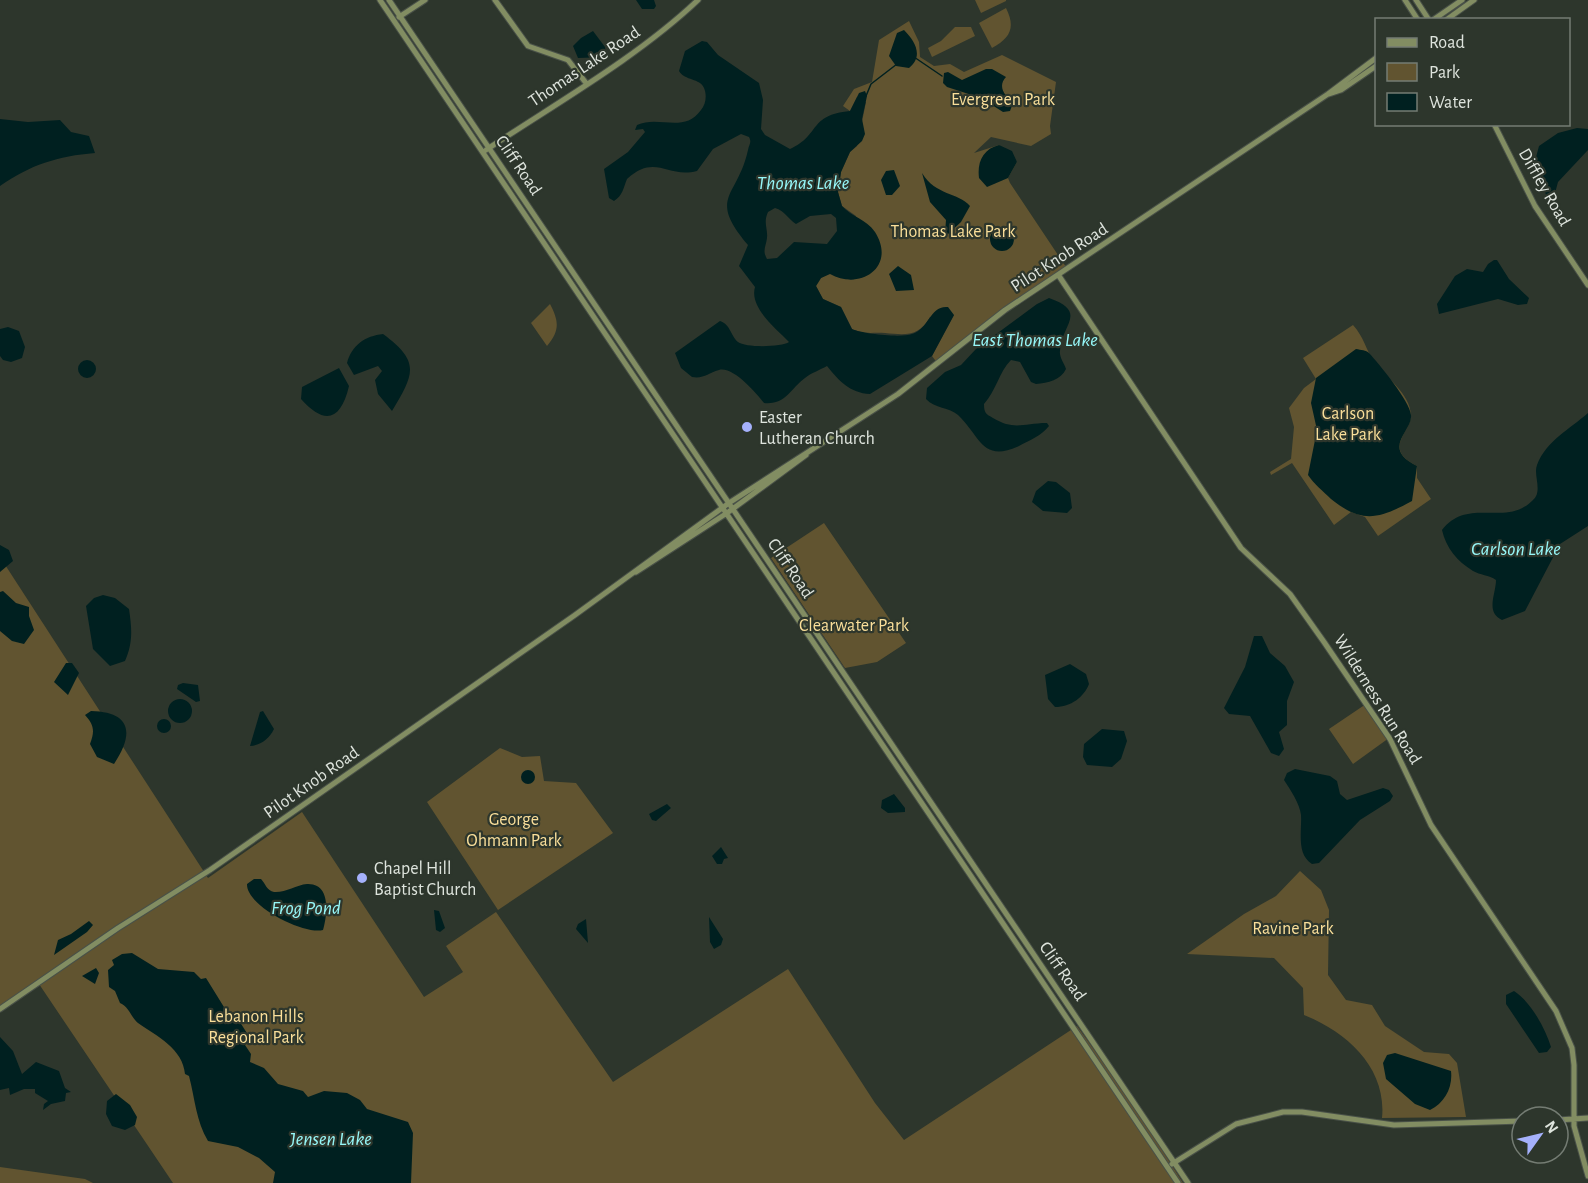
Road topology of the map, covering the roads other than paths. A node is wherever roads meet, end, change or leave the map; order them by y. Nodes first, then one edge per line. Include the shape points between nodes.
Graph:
1 (380, 0) edge
2 (389, 0) edge
3 (425, 0) edge
4 (495, 0) edge
5 (698, 0) edge
6 (1405, 0) edge
7 (1416, 0) edge
8 (1462, 0) edge
9 (1474, 0) edge
10 (400, 16) junction
11 (1417, 18) edge
12 (1430, 18) edge
13 (1434, 18) edge
14 (1449, 18) edge
15 (394, 20) junction
16 (1375, 59) edge
17 (1375, 67) edge
18 (586, 84) junction
19 (1328, 94) junction
20 (1491, 126) edge
21 (1495, 126) edge
22 (1497, 133) junction
23 (486, 150) junction
24 (1059, 276) junction
25 (1588, 285) edge
26 (728, 508) junction
27 (0, 1009) edge
28 (1588, 1118) edge
29 (1570, 1119) edge
30 (1573, 1119) junction
31 (1510, 1121) edge
32 (1173, 1162) junction
33 (1167, 1167) junction
34 (1588, 1176) edge
35 (1178, 1183) edge
36 (1188, 1183) edge

1 - 15 main road, Cliff Road
2 - 10 main road, Cliff Road
3 - 10 main road
4 - 18 main road via 528,46 568,60
5 - 18 main road, Thomas Lake Road via 680,18
6 - 11 main road
7 - 12 main road
8 - 13 main road
9 - 14 main road
10 - 15 main road
10 - 23 main road, Cliff Road
15 - 23 main road, Cliff Road
16 - 19 main road, Pilot Knob Road
17 - 19 main road, Pilot Knob Road
18 - 23 main road, Thomas Lake Road
19 - 24 main road, Pilot Knob Road
20 - 22 main road, Diffley Road
21 - 22 main road, Diffley Road
22 - 25 main road, Diffley Road via 1535,206
23 - 26 main road, Cliff Road
24 - 26 main road, Pilot Knob Road via 1005,310 898,393
24 - 30 main road, Wilderness Run Road via 1241,548 1290,594 1330,651 1399,755 1431,825 1556,1011 1567,1034 1574,1065
26 - 27 main road, Pilot Knob Road via 234,854
26 - 32 main road, Cliff Road
26 - 33 main road, Cliff Road
28 - 30 main road
29 - 30 main road
30 - 34 main road, Wilderness Run Road
31 - 32 main road via 1394,1125 1283,1112 1236,1124
32 - 33 main road
32 - 36 main road, Cliff Road
33 - 35 main road, Cliff Road

